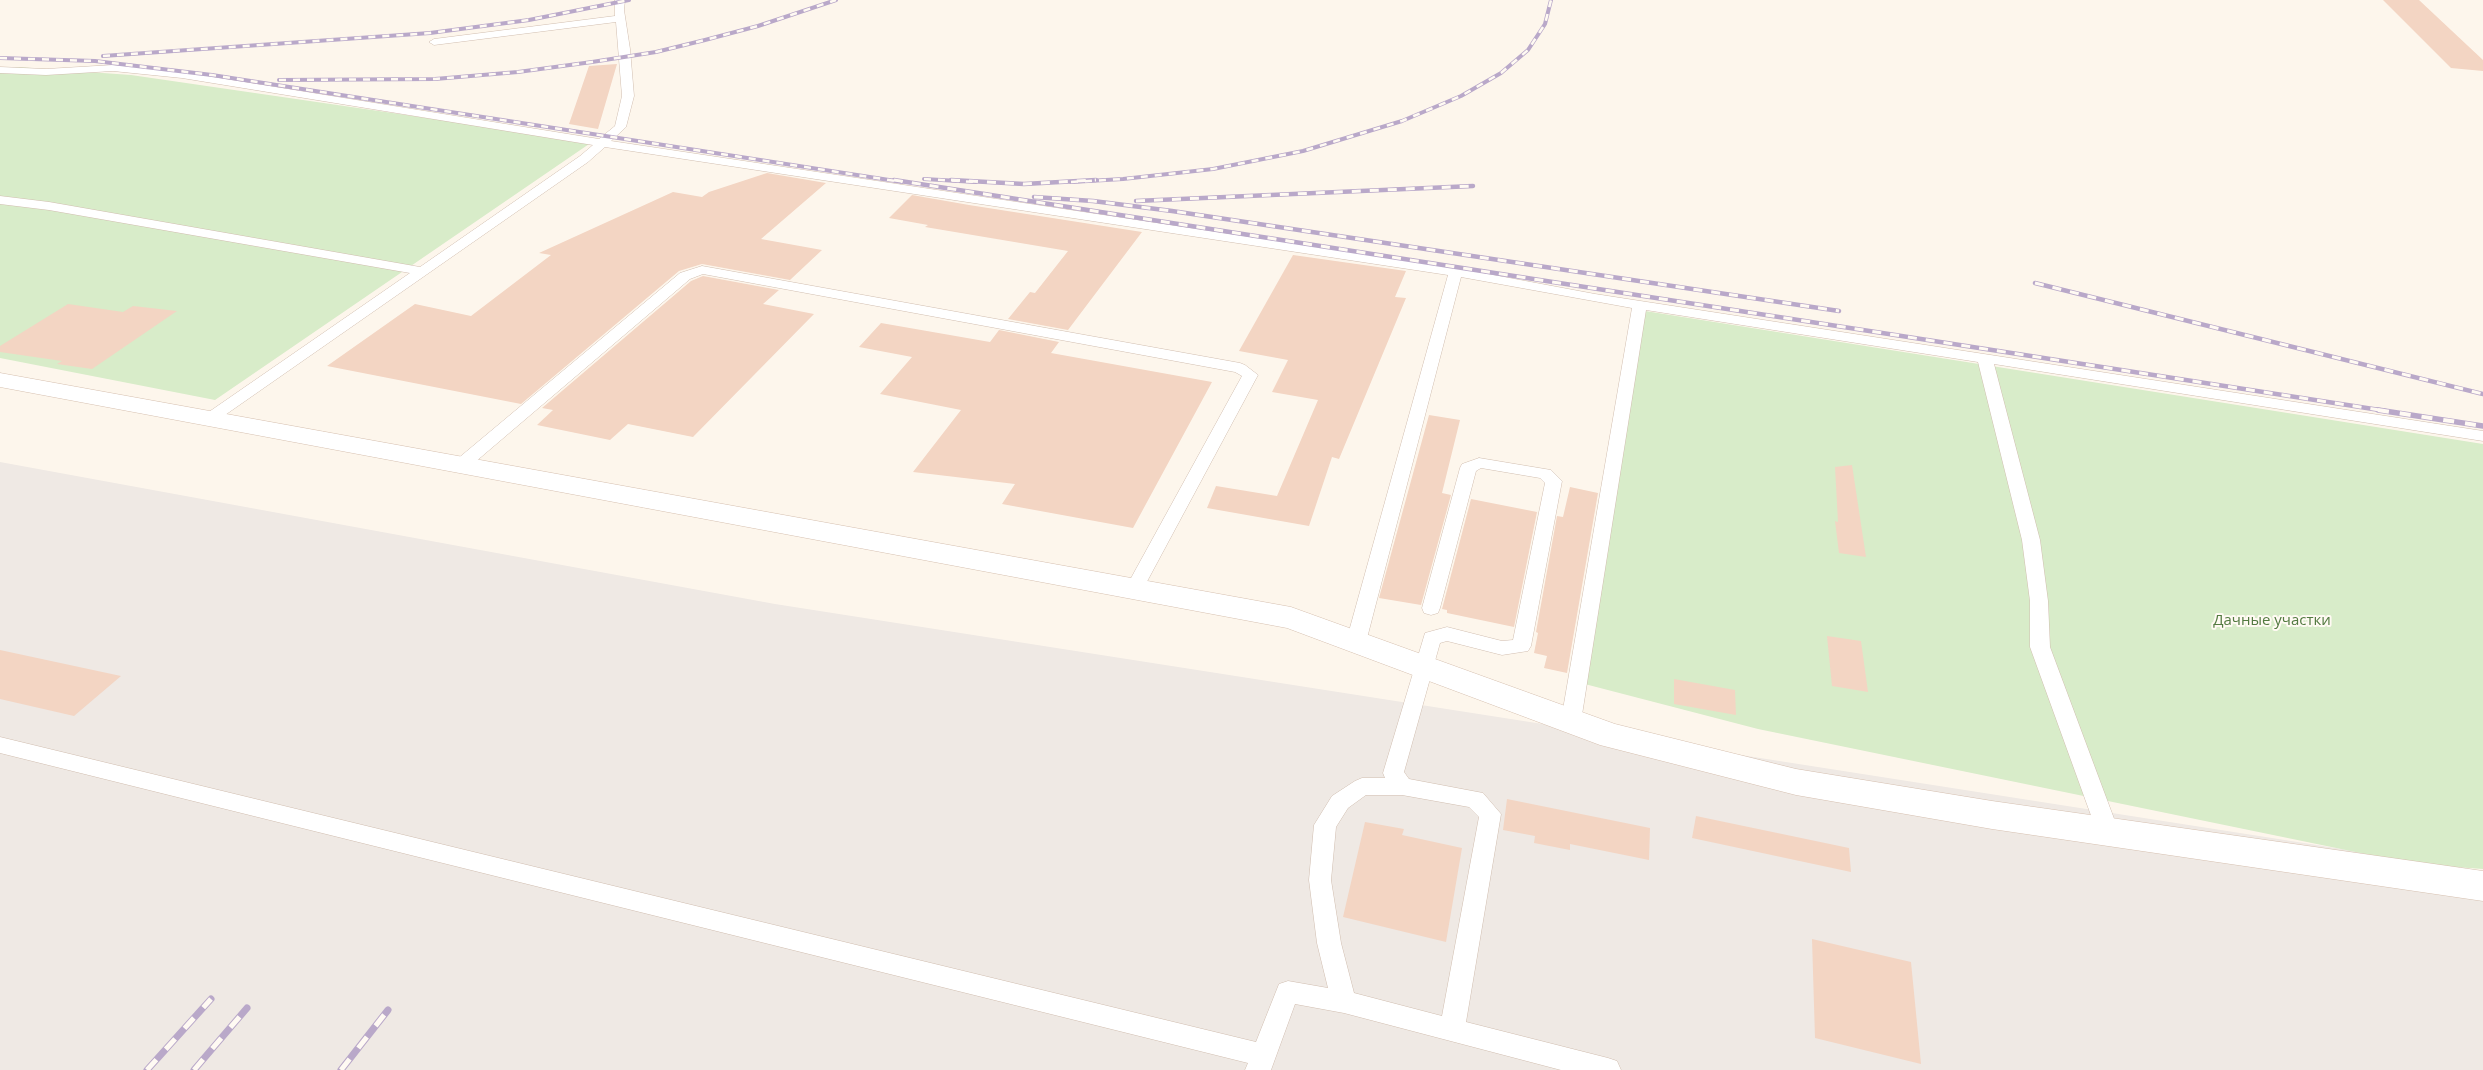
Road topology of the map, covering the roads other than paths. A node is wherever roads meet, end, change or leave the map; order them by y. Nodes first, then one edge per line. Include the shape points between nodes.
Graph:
1 (620, 0) edge
2 (620, 18) junction
3 (434, 42) dead end
4 (0, 70) edge
5 (602, 143) junction
6 (0, 200) edge
7 (421, 271) junction
8 (1456, 272) junction
9 (1640, 305) junction
10 (1985, 360) junction
11 (0, 380) edge
12 (209, 419) junction
13 (2483, 436) edge
14 (461, 465) junction
15 (1134, 589) junction
16 (1431, 608) dead end
17 (1356, 642) junction
18 (1423, 666) junction
19 (1571, 721) junction
20 (0, 745) edge
21 (1402, 786) junction
22 (2108, 832) junction
23 (2483, 886) edge
24 (1344, 1002) junction
25 (1452, 1029) junction
26 (1260, 1062) edge
27 (1608, 1070) edge

1 - 2 lane
2 - 3 lane
2 - 5 lane via 628,96 620,126
4 - 5 lane via 46,72 113,68 182,75
5 - 7 lane via 584,159
5 - 8 lane
6 - 7 lane
7 - 12 lane
8 - 9 lane
8 - 17 lane
9 - 10 lane
9 - 19 lane
10 - 13 lane
10 - 22 lane via 2031,540 2039,601 2040,647
11 - 12 main road
12 - 14 main road
14 - 15 main road
14 - 15 lane via 686,276 702,270 1240,368 1250,375
15 - 17 main road via 1291,618
16 - 18 lane via 1468,468 1479,463 1546,474 1554,481 1521,646 1502,648 1447,634 1432,638
17 - 18 main road
18 - 19 main road
18 - 21 lane via 1393,773
19 - 22 main road via 1611,736 1796,782
20 - 26 lane
21 - 24 lane via 1362,787 1340,802 1325,825 1320,880 1329,943
21 - 25 lane via 1476,798 1490,814
22 - 23 main road
24 - 25 lane
24 - 26 lane via 1288,992
25 - 27 lane

